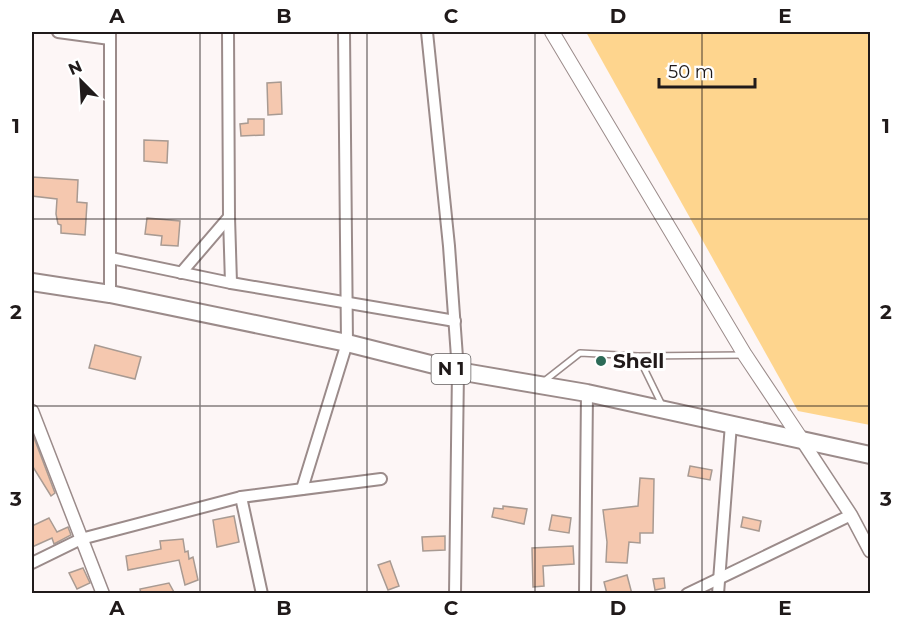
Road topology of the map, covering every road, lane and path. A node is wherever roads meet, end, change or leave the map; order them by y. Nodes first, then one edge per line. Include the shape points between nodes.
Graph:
1 (58, 32) edge
2 (228, 32) edge
3 (344, 32) edge
4 (427, 32) edge
5 (552, 32) edge
6 (110, 35) edge
7 (229, 217) junction
8 (111, 258) junction
9 (181, 273) junction
10 (32, 282) edge
11 (231, 282) junction
12 (110, 294) junction
13 (346, 303) junction
14 (455, 321) junction
15 (347, 344) junction
16 (745, 355) junction
17 (638, 356) junction
18 (458, 371) junction
19 (540, 385) junction
20 (587, 393) junction
21 (664, 410) junction
22 (32, 411) edge
23 (731, 424) junction
24 (801, 439) junction
25 (870, 455) edge
26 (381, 479) dead end
27 (302, 489) junction
28 (241, 497) junction
29 (851, 515) junction
30 (81, 539) junction
31 (870, 551) edge
32 (32, 563) edge
33 (717, 580) junction
34 (103, 594) edge
35 (262, 594) edge
36 (455, 594) edge
37 (585, 594) edge
38 (687, 594) edge
39 (718, 594) edge

1 - 6 street
2 - 7 street
3 - 13 street
4 - 14 street
5 - 16 main road
6 - 8 street
7 - 9 street
7 - 11 street
8 - 9 street
8 - 12 street
9 - 11 street
10 - 12 highway, N 1
11 - 13 street
12 - 15 highway, N 1
13 - 14 street
13 - 15 street
14 - 18 street
15 - 18 highway, N 1
15 - 27 street
16 - 17 lane
16 - 24 main road
17 - 19 lane via 580,353
17 - 21 lane
18 - 19 highway, N 1
18 - 36 street
19 - 20 highway, N 1
20 - 21 highway, N 1
20 - 37 street
21 - 23 highway, N 1
22 - 30 street
23 - 24 highway, N 1
23 - 33 street
24 - 25 highway, N 1
24 - 29 street
26 - 27 street
27 - 28 street
28 - 30 street
28 - 35 street
29 - 31 street
29 - 33 street
30 - 32 street
30 - 34 street
33 - 38 street
33 - 39 street

